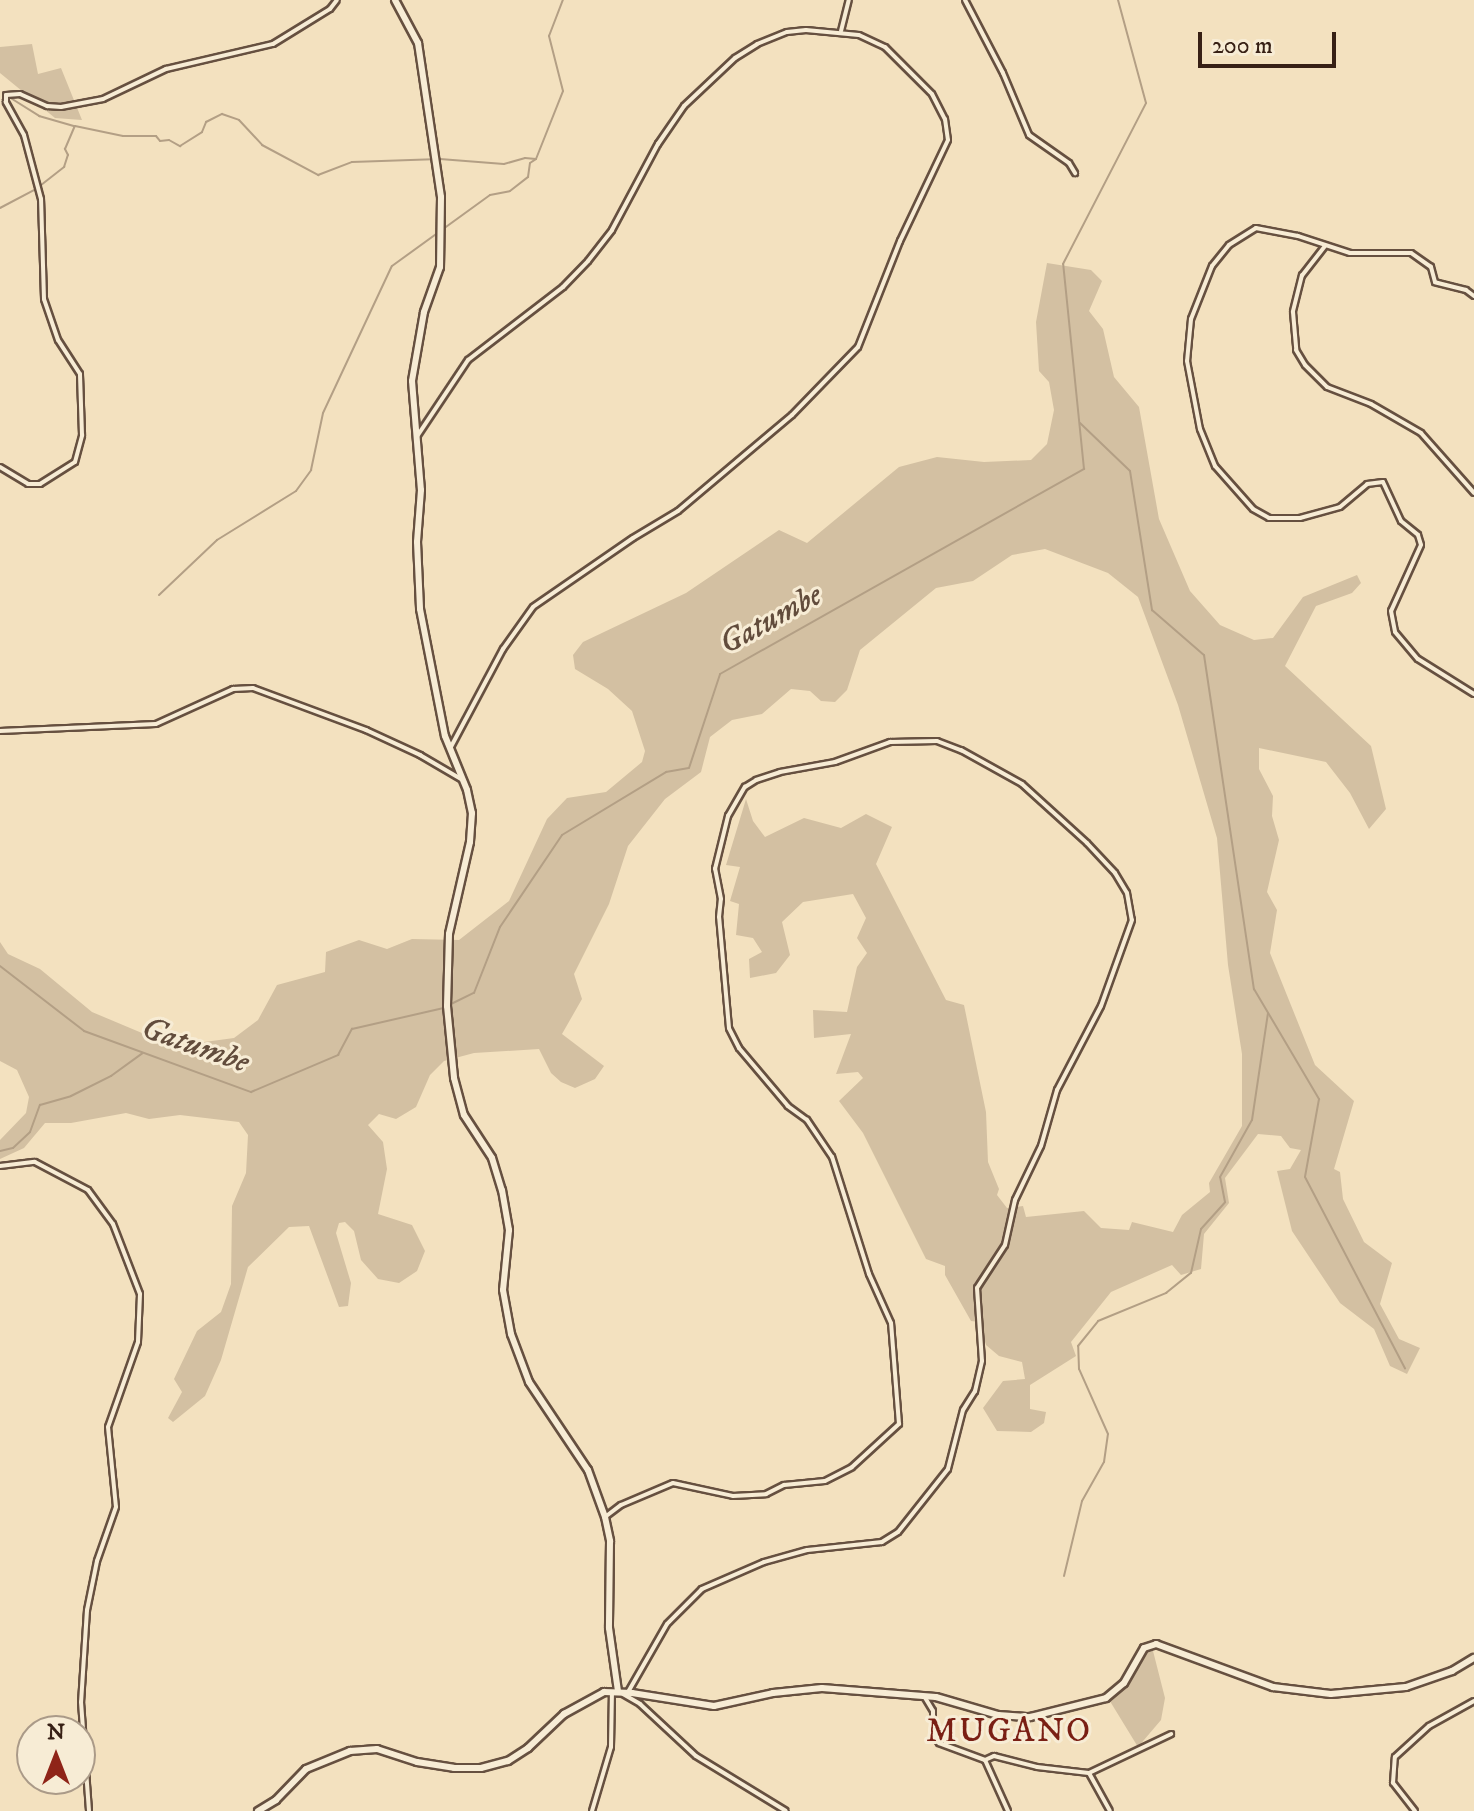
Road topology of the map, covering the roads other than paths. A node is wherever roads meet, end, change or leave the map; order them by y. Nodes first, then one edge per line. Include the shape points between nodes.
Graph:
1 (337, 0) edge
2 (395, 0) edge
3 (849, 0) edge
4 (965, 0) edge
5 (841, 31) junction
6 (1075, 173) dead end
7 (1325, 246) junction
8 (1474, 296) edge
9 (418, 435) junction
10 (0, 467) edge
11 (1474, 493) edge
12 (1474, 694) edge
13 (0, 731) edge
14 (450, 750) junction
15 (462, 779) junction
16 (0, 1166) edge
17 (605, 1517) junction
18 (1474, 1658) edge
19 (614, 1692) junction
20 (628, 1692) junction
21 (924, 1696) junction
22 (1474, 1701) edge
23 (1171, 1734) dead end
24 (985, 1760) junction
25 (1089, 1773) junction
26 (89, 1811) edge
27 (258, 1811) edge
28 (592, 1811) edge
29 (786, 1811) edge
30 (1008, 1811) edge
31 (1110, 1811) edge
32 (1415, 1811) edge

1 - 10 street via 273,44 166,69 103,99 61,107 6,95 24,135 41,199 44,299 58,340 80,374 82,435 75,462 40,484 28,484
2 - 9 main road via 418,43 441,197 440,267 412,372
3 - 5 street
4 - 6 street via 1029,135
5 - 9 street via 806,30 772,37 735,58 699,91 658,144 612,230 588,261 563,287 468,360
5 - 14 street via 885,47 922,81 949,134 858,347 792,415 678,511 533,607 503,649
7 - 8 street via 1372,255 1411,253 1431,267 1435,282
7 - 11 street via 1308,263 1293,312 1296,350 1305,365 1327,387 1371,404 1421,433
7 - 12 street via 1256,228 1229,245 1212,266 1191,319 1187,361 1200,429 1215,466 1253,509 1269,518 1300,518 1330,510 1367,484 1383,482 1401,521 1418,535 1421,545 1391,611 1395,632 1418,659
9 - 14 main road via 419,596
13 - 15 street via 156,724 233,689 253,688 366,730
14 - 15 main road
15 - 17 main road via 472,824 449,934 447,1006 456,1087 464,1115 496,1167 502,1190 509,1230 503,1290 511,1334 529,1382 588,1470
16 - 26 street via 35,1162 88,1190 113,1224 140,1294 138,1342 108,1427 116,1507 87,1610 81,1702
17 - 19 main road
17 - 20 street via 673,1483 733,1496 825,1481 852,1467 899,1424 891,1323 869,1274 832,1157 807,1120 788,1106 739,1048 729,1028 715,869 728,816 745,787 756,780 835,762 890,742 937,741 961,750 1022,784 1087,843 1127,893 1132,920 1101,1006 1057,1090 1041,1146 1015,1200 1005,1245 977,1288 982,1361 948,1469 889,1539 807,1550 702,1589 667,1624
18 - 21 main road via 1406,1687 1331,1694 1273,1687 1156,1644 1144,1648 1124,1683 1106,1698 1042,1716 998,1715
19 - 20 main road
19 - 27 main road via 599,1693 564,1714 508,1761 454,1768 377,1749 350,1751 306,1769
19 - 28 street via 611,1747
19 - 29 street via 640,1704 696,1756
20 - 21 main road via 714,1706 809,1689
21 - 24 street via 933,1711 933,1734 939,1743
22 - 32 street via 1429,1726 1395,1757 1393,1783
23 - 25 street
24 - 25 street via 994,1756
24 - 30 street
25 - 31 street

